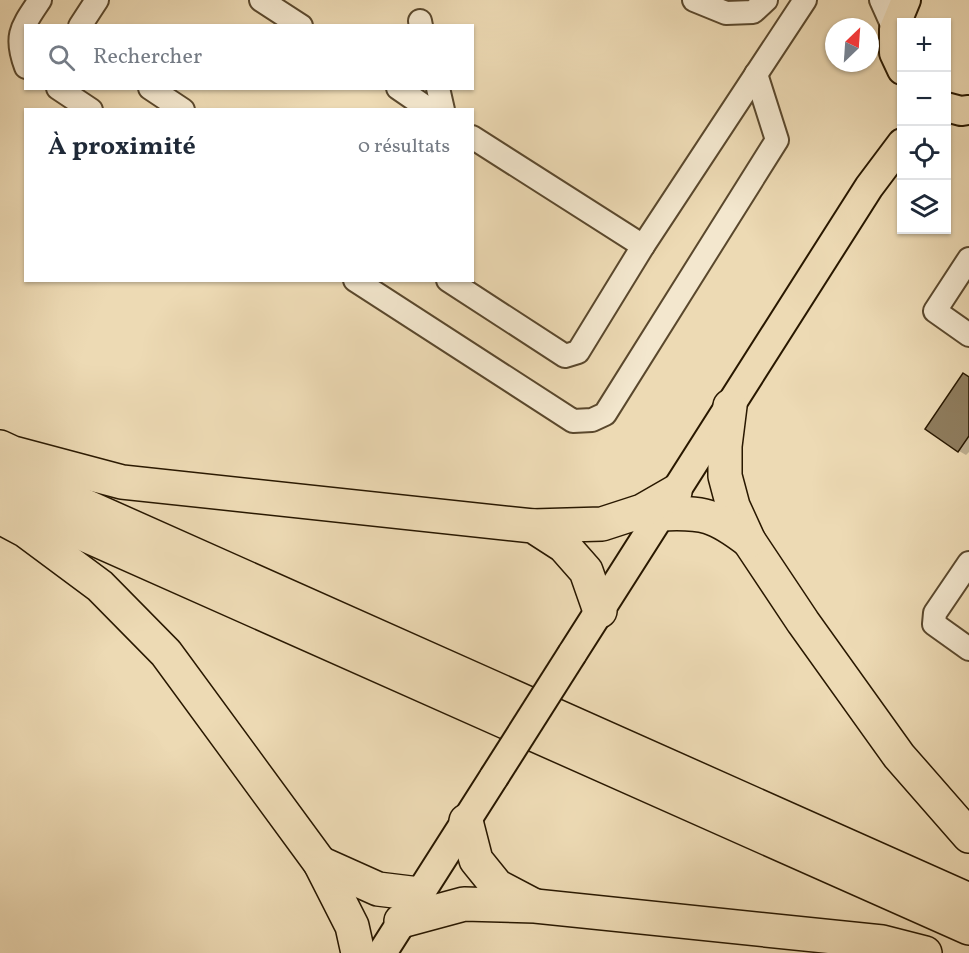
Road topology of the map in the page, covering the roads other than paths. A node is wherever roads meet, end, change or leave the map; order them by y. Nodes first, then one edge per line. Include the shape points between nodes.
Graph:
1 (40, 0) edge
2 (98, 0) edge
3 (261, 0) edge
4 (282, 0) edge
5 (694, 0) edge
6 (766, 0) edge
7 (805, 0) edge
8 (881, 0) edge
9 (906, 0) edge
10 (24, 24) edge
11 (24, 24) edge
12 (81, 24) edge
13 (299, 24) edge
14 (300, 24) edge
15 (894, 28) junction
16 (897, 59) edge
17 (24, 63) edge
18 (756, 75) junction
19 (61, 90) edge
20 (153, 90) edge
21 (401, 90) edge
22 (438, 90) edge
23 (88, 108) edge
24 (180, 108) edge
25 (427, 108) edge
26 (443, 108) edge
27 (951, 108) edge
28 (969, 110) edge
29 (474, 138) edge
30 (897, 149) edge
31 (644, 246) junction
32 (969, 259) edge
33 (358, 282) edge
34 (451, 282) edge
35 (969, 335) edge
36 (730, 406) junction
37 (0, 447) edge
38 (0, 468) edge
39 (0, 496) edge
40 (668, 503) junction
41 (0, 517) edge
42 (533, 526) junction
43 (749, 541) junction
44 (969, 563) edge
45 (600, 610) junction
46 (969, 649) edge
47 (466, 821) junction
48 (969, 836) edge
49 (320, 863) junction
50 (419, 894) junction
51 (969, 900) edge
52 (535, 906) junction
53 (401, 921) junction
54 (969, 928) edge
55 (358, 953) edge
56 (382, 953) edge
57 (925, 953) edge

1 - 10 street
2 - 12 street
3 - 13 street
4 - 14 street
5 - 6 street via 726,14 753,12
7 - 18 street
8 - 15 street
9 - 15 main road
11 - 17 street via 18,47
15 - 16 main road
18 - 31 street
18 - 33 street via 777,140 605,414 592,420 573,421
19 - 23 street
20 - 24 street
21 - 25 street
22 - 26 street
27 - 28 main road
29 - 31 street
30 - 36 main road
31 - 34 street via 578,352 565,356
32 - 35 street via 935,311
36 - 40 main road
36 - 43 highway via 725,476
37 - 42 highway via 122,482
38 - 51 highway
39 - 54 highway
40 - 42 highway via 602,524
40 - 43 highway via 724,522
40 - 45 main road
41 - 49 highway via 26,531 100,586 166,653
42 - 45 highway via 564,546 586,571
43 - 48 highway via 899,756
44 - 46 street via 935,613 934,624
45 - 47 main road, bridge
47 - 50 main road
47 - 52 highway via 476,860 498,886
49 - 50 highway via 378,890
49 - 55 highway via 352,926
50 - 53 main road
52 - 53 highway via 464,904
52 - 57 highway via 882,942
53 - 56 main road

